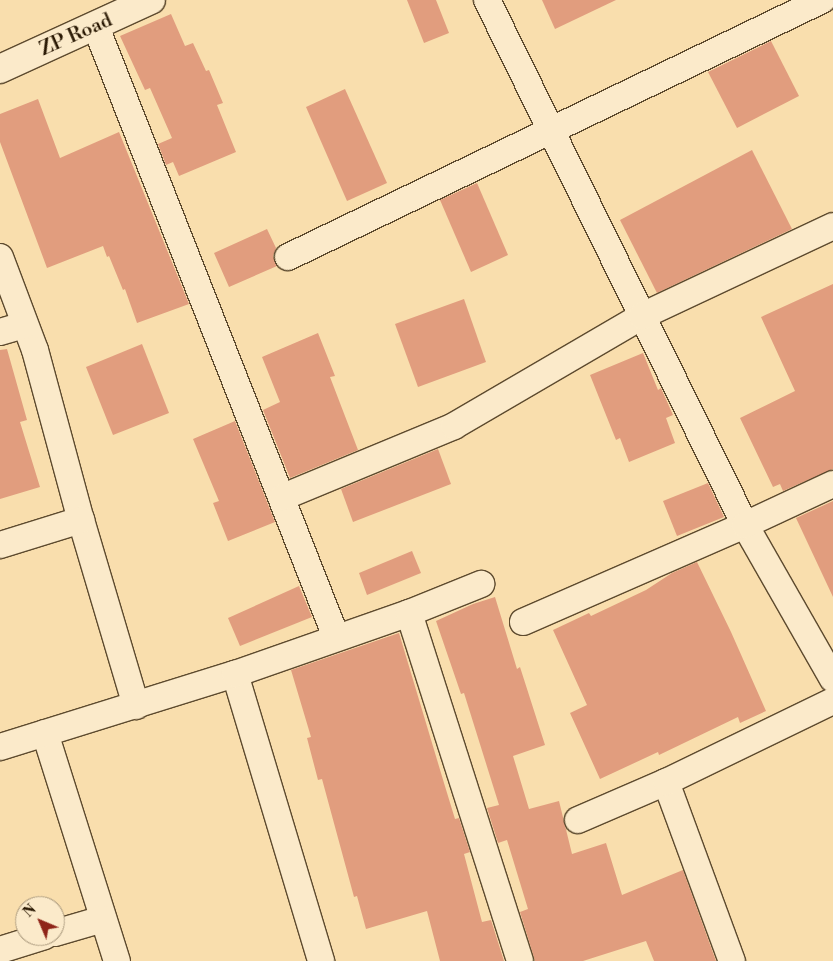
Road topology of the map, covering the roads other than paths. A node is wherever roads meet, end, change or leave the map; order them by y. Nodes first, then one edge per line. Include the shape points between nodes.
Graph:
1 (151, 0) edge
2 (487, 0) edge
3 (822, 0) edge
4 (96, 27) junction
5 (0, 69) edge
6 (550, 131) junction
7 (833, 226) edge
8 (0, 256) edge
9 (288, 257) dead end
10 (642, 316) junction
11 (12, 329) edge
12 (833, 484) edge
13 (282, 497) junction
14 (82, 520) junction
15 (745, 525) junction
16 (0, 546) edge
17 (481, 584) dead end
18 (409, 613) junction
19 (523, 622) dead end
20 (336, 637) junction
21 (234, 674) junction
22 (833, 678) edge
23 (833, 701) edge
24 (136, 706) junction
25 (45, 733) junction
26 (0, 747) edge
27 (666, 782) junction
28 (578, 820) dead end
29 (103, 919) junction
30 (65, 930) edge
31 (15, 945) edge
32 (0, 950) edge
33 (117, 961) edge
34 (321, 961) edge
35 (520, 961) edge
36 (732, 961) edge

1 - 4 street, ZP Road
2 - 6 street
3 - 6 street
4 - 5 street, ZP Road
4 - 13 street
6 - 9 street
6 - 10 street
7 - 10 street
8 - 11 street
10 - 13 street via 454,426
10 - 15 street
11 - 14 street via 35,350
12 - 15 street
13 - 20 street
14 - 16 street
14 - 24 street
15 - 19 street
15 - 22 street
17 - 18 street
18 - 20 street
18 - 35 street
20 - 21 street
21 - 24 street
21 - 34 street
23 - 27 street
24 - 25 street
25 - 26 street
25 - 29 street
27 - 28 street
27 - 36 street
29 - 30 street
29 - 33 street
31 - 32 street

